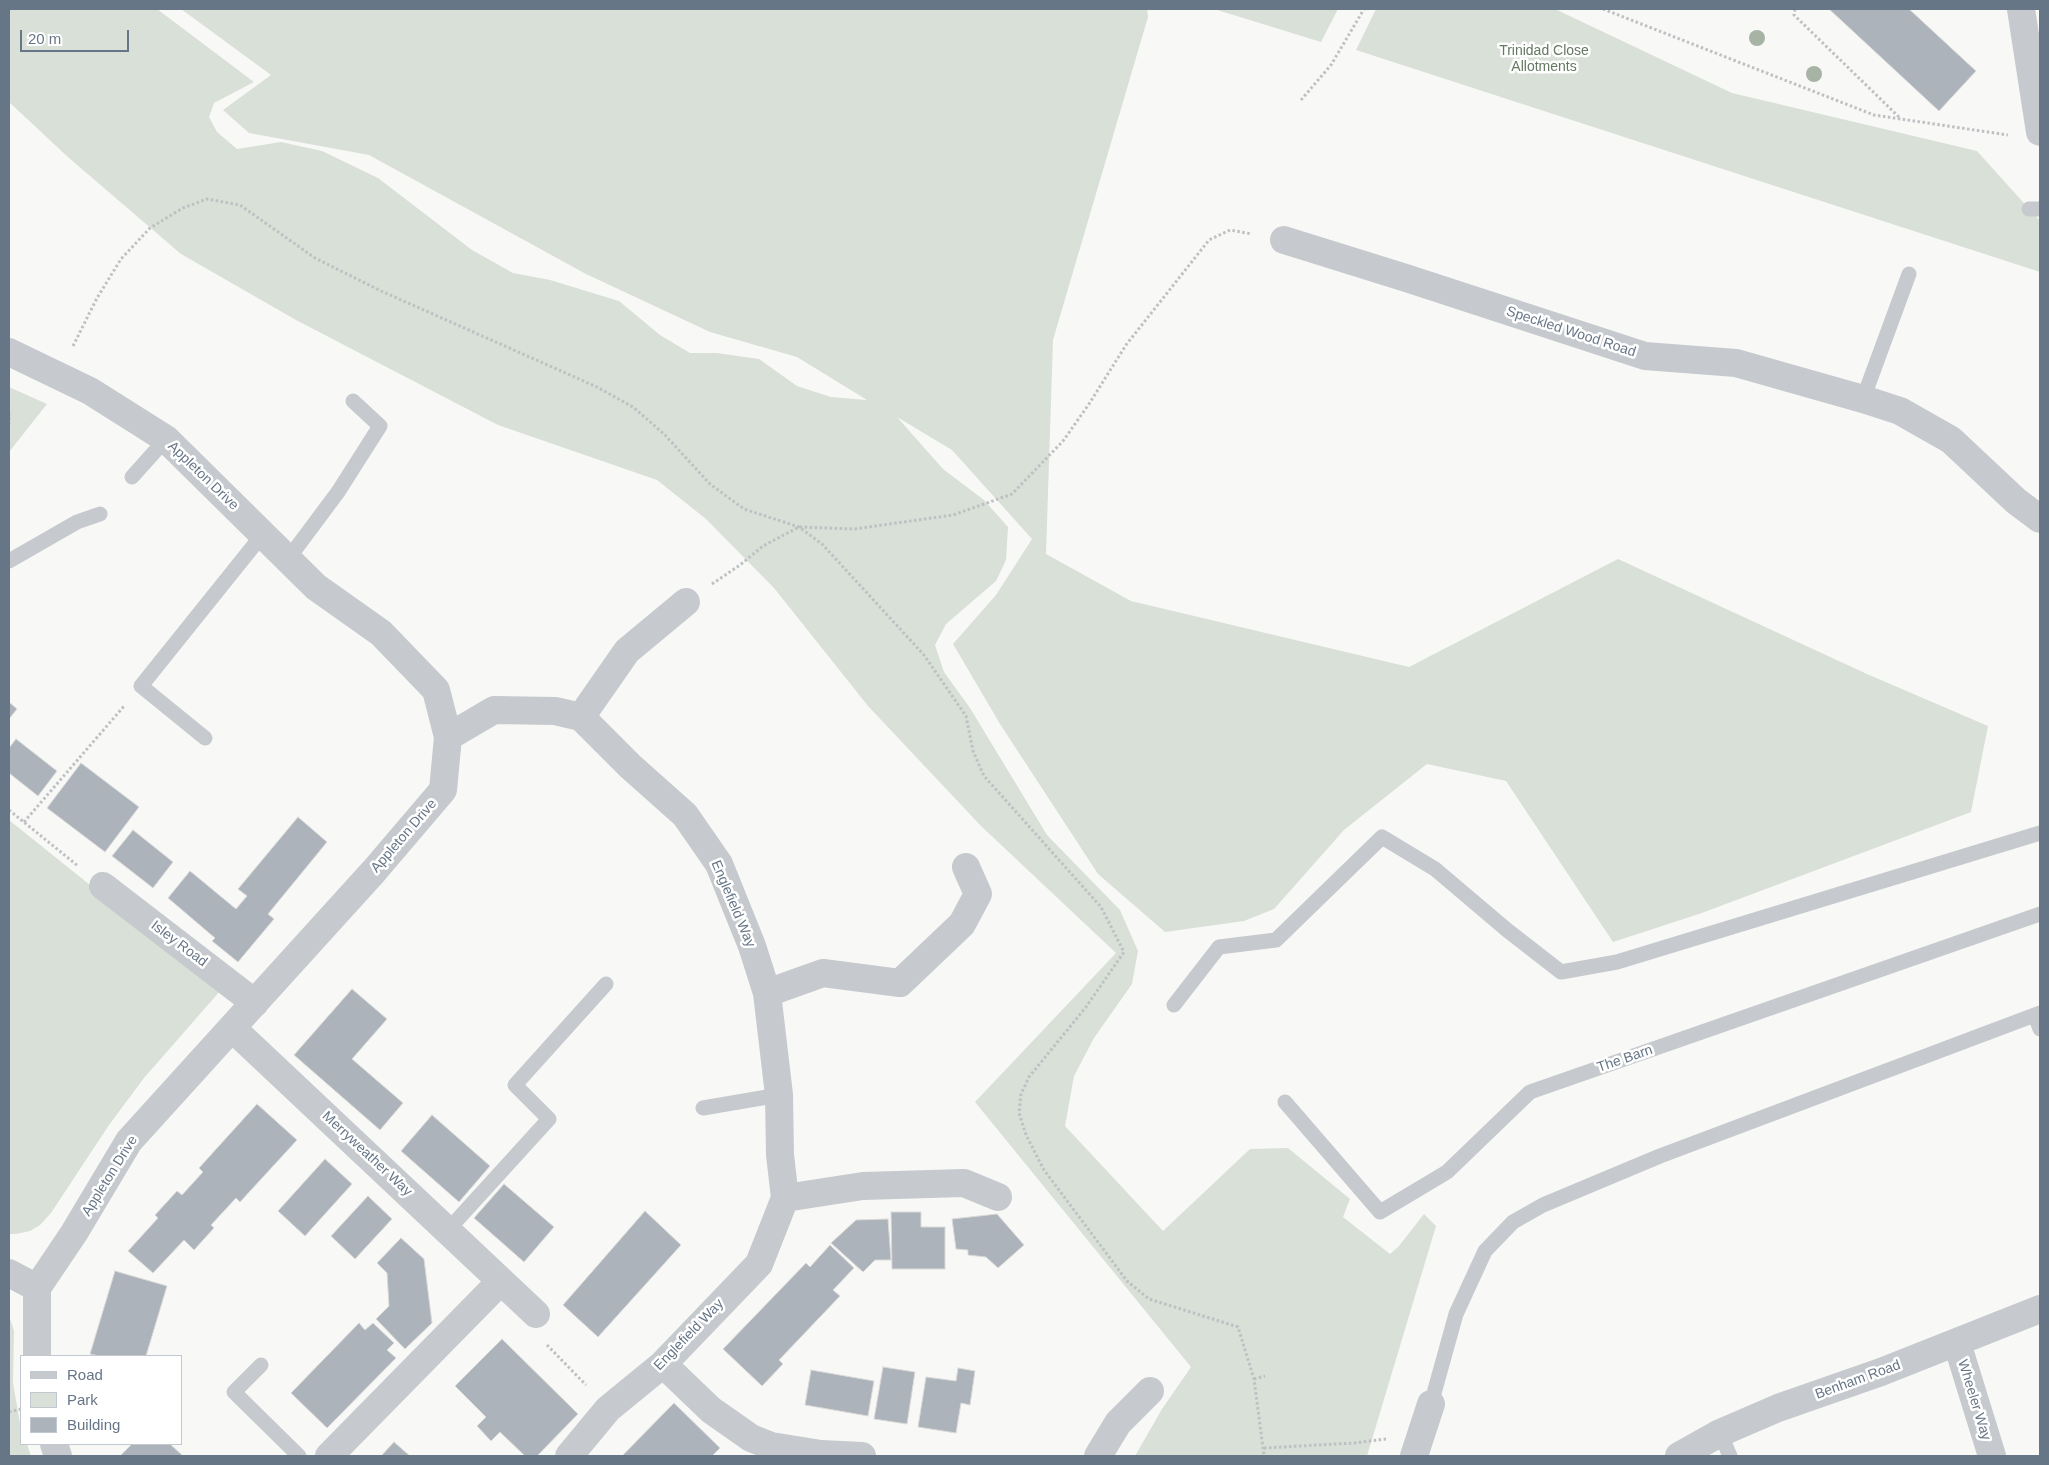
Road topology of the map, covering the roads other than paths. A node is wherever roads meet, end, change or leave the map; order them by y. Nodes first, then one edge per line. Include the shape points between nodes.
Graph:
1 (2021, 9) edge
2 (2040, 132) edge
3 (1284, 240) road end
4 (1908, 274) dead end
5 (9, 352) edge
6 (1863, 399) junction
7 (353, 401) dead end
8 (166, 439) junction
9 (132, 477) dead end
10 (100, 514) dead end
11 (2040, 520) edge
12 (263, 534) junction
13 (288, 559) junction
14 (9, 561) edge
15 (686, 602) road end
16 (581, 717) junction
17 (448, 737) junction
18 (205, 738) dead end
19 (2040, 833) edge
20 (966, 867) dead end
21 (103, 886) road end
22 (2040, 914) edge
23 (606, 984) dead end
24 (767, 993) junction
25 (255, 1003) junction
26 (1174, 1005) dead end
27 (2038, 1014) edge
28 (232, 1028) junction
29 (2040, 1029) edge
30 (779, 1095) junction
31 (1285, 1102) dead end
32 (703, 1108) dead end
33 (998, 1197) dead end
34 (785, 1198) junction
35 (448, 1230) junction
36 (9, 1274) edge
37 (501, 1281) junction
38 (37, 1288) junction
39 (2040, 1310) edge
40 (536, 1314) road end
41 (1957, 1343) junction
42 (37, 1355) edge
43 (663, 1364) junction
44 (261, 1365) dead end
45 (1150, 1391) dead end
46 (1431, 1404) joint
47 (1725, 1445) edge
48 (1417, 1446) edge
49 (771, 1451) edge
50 (299, 1456) edge
51 (329, 1456) edge
52 (569, 1456) edge
53 (862, 1456) edge
54 (1098, 1456) edge
55 (1679, 1456) edge
56 (1992, 1456) edge

1 - 2 street
3 - 6 street, Speckled Wood Road via 1645,356 1736,363
4 - 6 lane
5 - 8 street, Appleton Drive via 90,391
6 - 11 street, Speckled Wood Road via 1900,411 1951,440
7 - 13 lane via 380,426 338,492
8 - 9 lane
8 - 12 street, Appleton Drive
10 - 14 lane via 77,522
12 - 13 street, Appleton Drive
12 - 18 lane via 141,686
13 - 17 street, Appleton Drive via 316,587 381,633 436,690
15 - 16 street via 627,651
16 - 17 street via 555,711 494,710
16 - 24 street, Englefield Way via 684,815 719,864
17 - 25 street, Appleton Drive via 443,790
19 - 26 lane via 1626,959 1561,972 1436,869 1382,837 1276,940 1219,947
20 - 24 street via 978,894 962,924 900,982 823,973
21 - 25 street, Isley Road
22 - 31 lane, The Barn via 1530,1092 1447,1172 1380,1212
23 - 35 lane via 515,1085 548,1119
24 - 30 street, Englefield Way
25 - 28 street, Appleton Drive
27 - 29 lane
27 - 46 lane via 1660,1156 1543,1205 1513,1222 1485,1251 1460,1305
28 - 35 street, Merryweather Way
28 - 38 street, Appleton Drive via 129,1141
30 - 32 lane
30 - 34 street, Englefield Way
33 - 34 street via 964,1183 863,1186
34 - 43 street, Englefield Way via 758,1264
35 - 37 street, Merryweather Way
36 - 38 street
37 - 40 street, Merryweather Way
37 - 51 street
38 - 42 street
39 - 41 street, Benham Road
41 - 47 street, Benham Road via 1778,1408
41 - 56 street, Wheeler Way
43 - 49 street via 711,1410
43 - 52 street, Englefield Way via 608,1409
44 - 50 lane via 234,1392
45 - 54 street via 1118,1423
46 - 48 street
47 - 55 street, Benham Road
49 - 53 street

